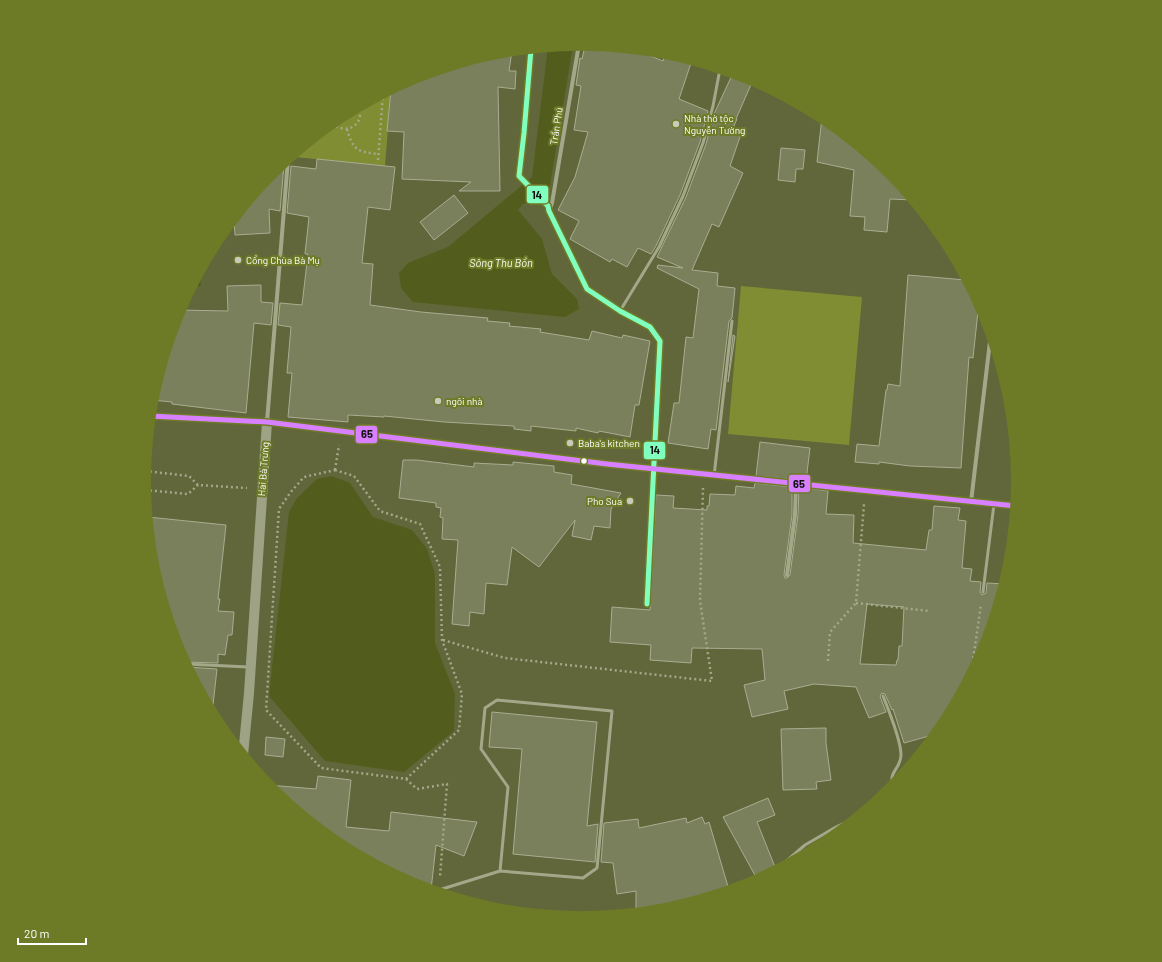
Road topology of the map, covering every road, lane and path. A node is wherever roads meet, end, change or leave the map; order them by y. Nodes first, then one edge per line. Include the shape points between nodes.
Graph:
1 (578, 51) edge
2 (531, 54) edge
3 (719, 74) edge
4 (383, 100) edge
5 (360, 113) edge
6 (337, 126) edge
7 (347, 129) junction
8 (379, 154) junction
9 (378, 160) dead end
10 (287, 167) edge
11 (549, 211) junction
12 (620, 311) junction
13 (732, 321) dead end
14 (989, 345) edge
15 (156, 416) edge
16 (266, 422) junction
17 (340, 431) junction
18 (653, 469) junction
19 (335, 470) junction
20 (151, 472) edge
21 (704, 474) junction
22 (714, 476) junction
23 (796, 484) junction
24 (198, 486) junction
25 (262, 489) junction
26 (151, 491) edge
27 (865, 491) junction
28 (971, 502) junction
29 (994, 504) junction
30 (1010, 505) edge
31 (787, 575) dead end
32 (983, 592) joint
33 (856, 603) junction
34 (647, 604) dead end
35 (929, 611) dead end
36 (442, 640) junction
37 (973, 656) edge
38 (828, 661) dead end
39 (192, 664) edge
40 (250, 667) junction
41 (883, 696) dead end
42 (244, 747) edge
43 (406, 779) junction
44 (891, 779) edge
45 (837, 827) edge
46 (795, 853) edge
47 (500, 871) junction
48 (439, 887) edge
49 (446, 889) edge

1 - 11 street, Trần Phú
2 - 11 street via 519,176 548,206
3 - 12 lane via 703,143 683,196 659,248
4 - 8 path
5 - 7 path via 358,122
6 - 7 path
7 - 8 path via 355,148 365,153
8 - 9 path
10 - 16 street, Hai Bà Trưng
11 - 12 street via 587,289
12 - 18 street via 650,326 660,341
13 - 22 lane
14 - 28 street
15 - 16 street
16 - 17 street
16 - 25 street, Hai Bà Trưng
17 - 18 street
17 - 19 path
18 - 21 street
18 - 34 street
19 - 36 path via 354,476 380,510 420,524 440,567
19 - 43 path via 304,477 280,509 266,710 321,768
20 - 24 path via 189,476
21 - 22 street
21 - 36 path via 700,601 712,681 505,658
22 - 23 street
23 - 27 street
23 - 31 street via 795,515
24 - 25 path
24 - 26 path via 188,494
25 - 40 street, Hai Bà Trưng
27 - 28 street
27 - 33 path
28 - 29 street
29 - 30 street
29 - 32 lane
32 - 37 path
33 - 35 path
33 - 38 path via 830,632
36 - 43 path via 462,694 459,730
39 - 40 lane
40 - 42 street, Hai Bà Trưng
41 - 44 lane via 901,754
43 - 48 path via 417,789 447,784
45 - 46 lane
47 - 47 lane via 583,878 597,868 612,711 497,700 485,708 481,749 508,787
47 - 49 lane

